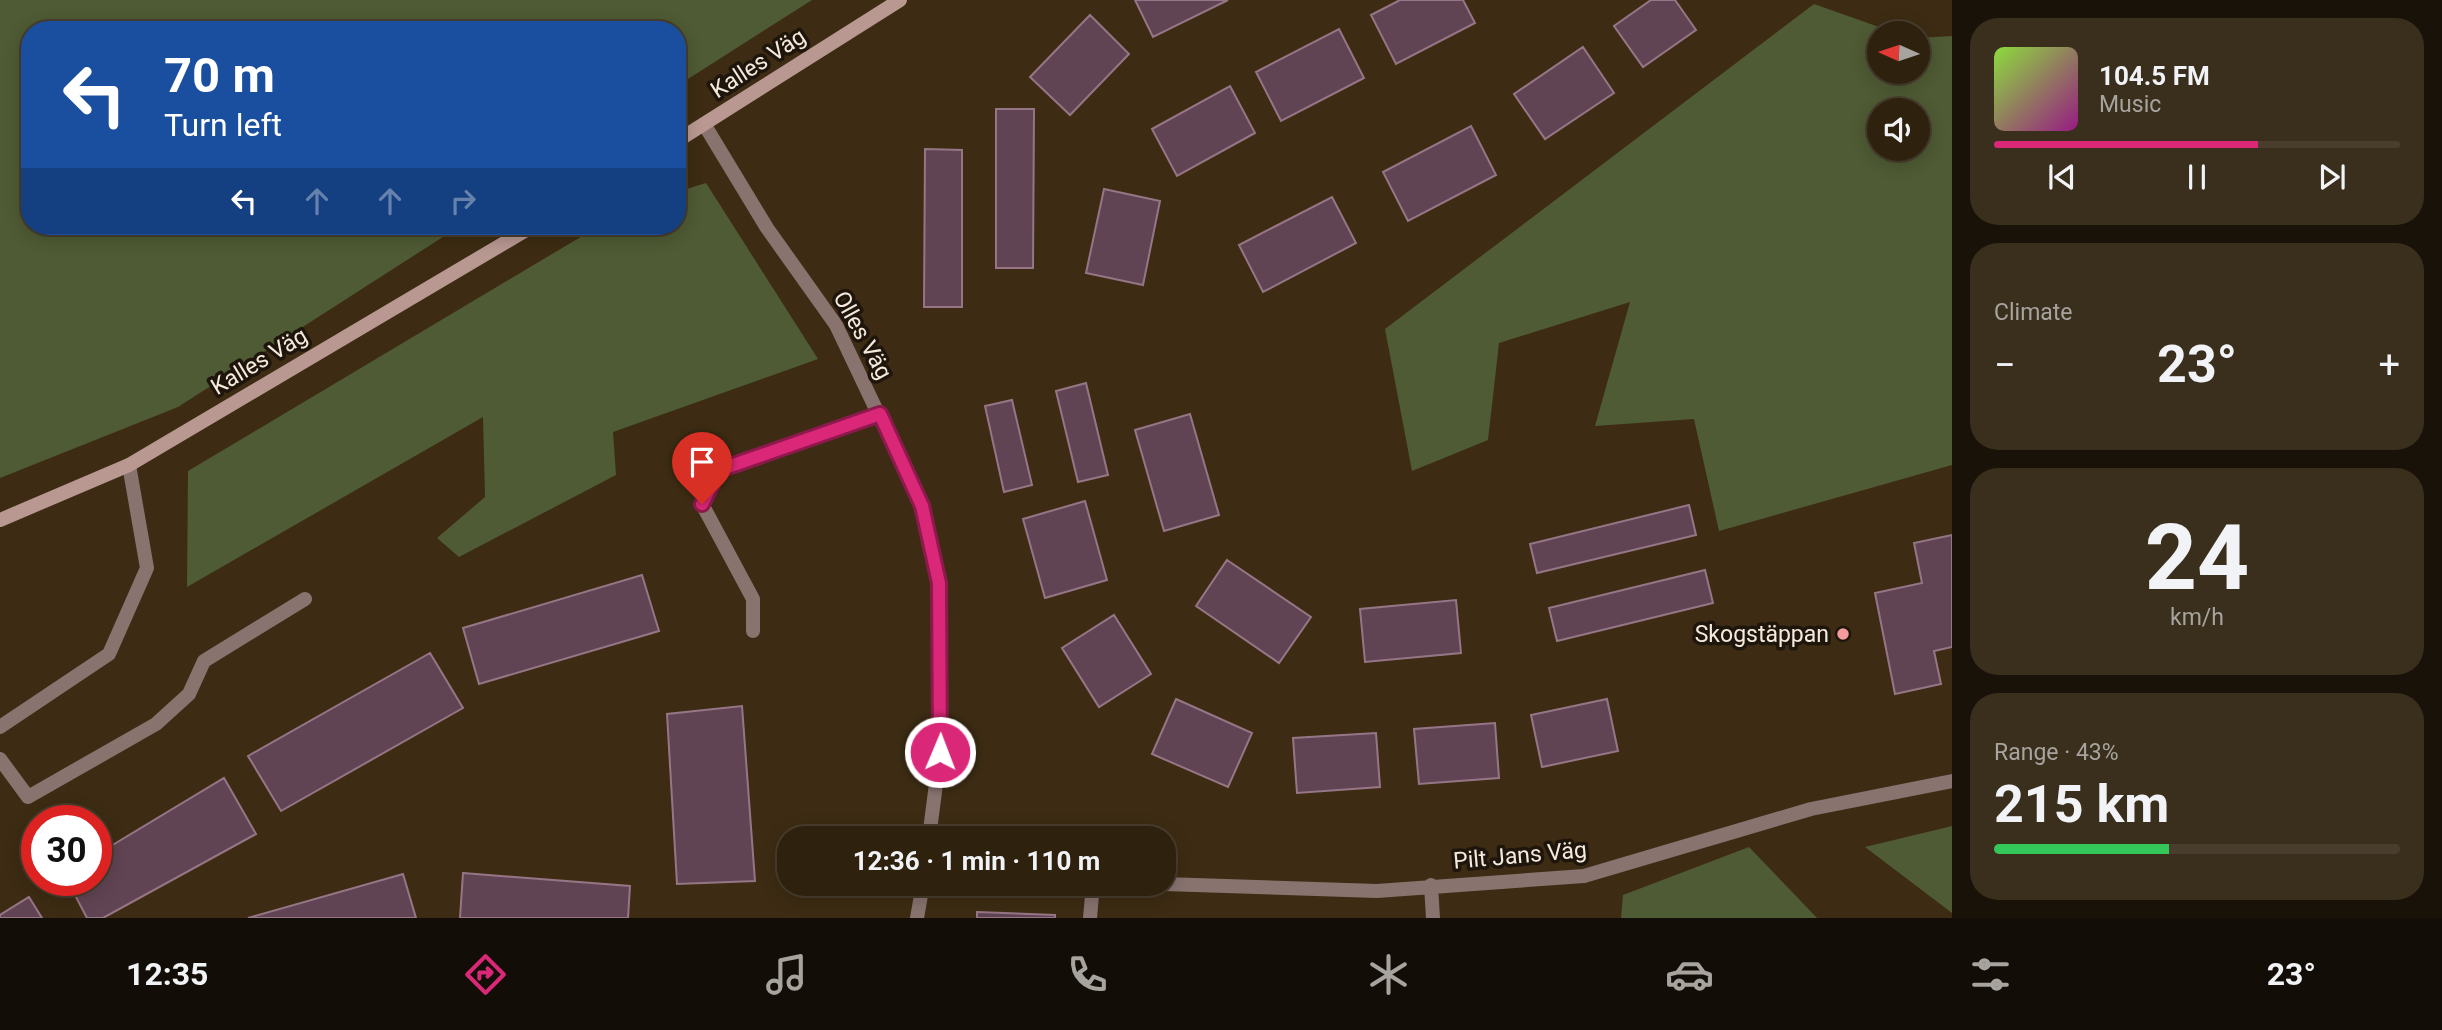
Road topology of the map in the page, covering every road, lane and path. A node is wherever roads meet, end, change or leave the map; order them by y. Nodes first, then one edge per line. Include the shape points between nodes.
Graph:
1 (900, 0) edge
2 (704, 124) junction
3 (686, 135) edge
4 (518, 235) edge
5 (880, 414) junction
6 (129, 465) junction
7 (0, 520) edge
8 (305, 599) dead end
9 (753, 631) dead end
10 (0, 727) edge
11 (0, 759) edge
12 (1952, 781) edge
13 (931, 826) edge
14 (1176, 884) edge
15 (1431, 885) junction
16 (921, 896) edge
17 (1092, 896) edge
18 (917, 918) edge
19 (1090, 918) edge
20 (1433, 918) edge

1 - 2 street, Kalles Väg
2 - 3 street, Kalles Väg
2 - 5 street, Olles Väg via 768,228 836,325
4 - 6 street, Kalles Väg
5 - 9 street via 719,470 702,504 753,599
5 - 13 street, Olles Väg via 922,506 939,583 940,752
6 - 7 street, Kalles Väg
6 - 10 street via 147,568 109,653
8 - 11 street via 204,661 189,694 156,723 29,797
12 - 15 street, Pilt Jans Väg via 1811,809 1584,876
14 - 15 street, Pilt Jans Väg via 1377,891
15 - 20 street
16 - 18 street
17 - 19 street

